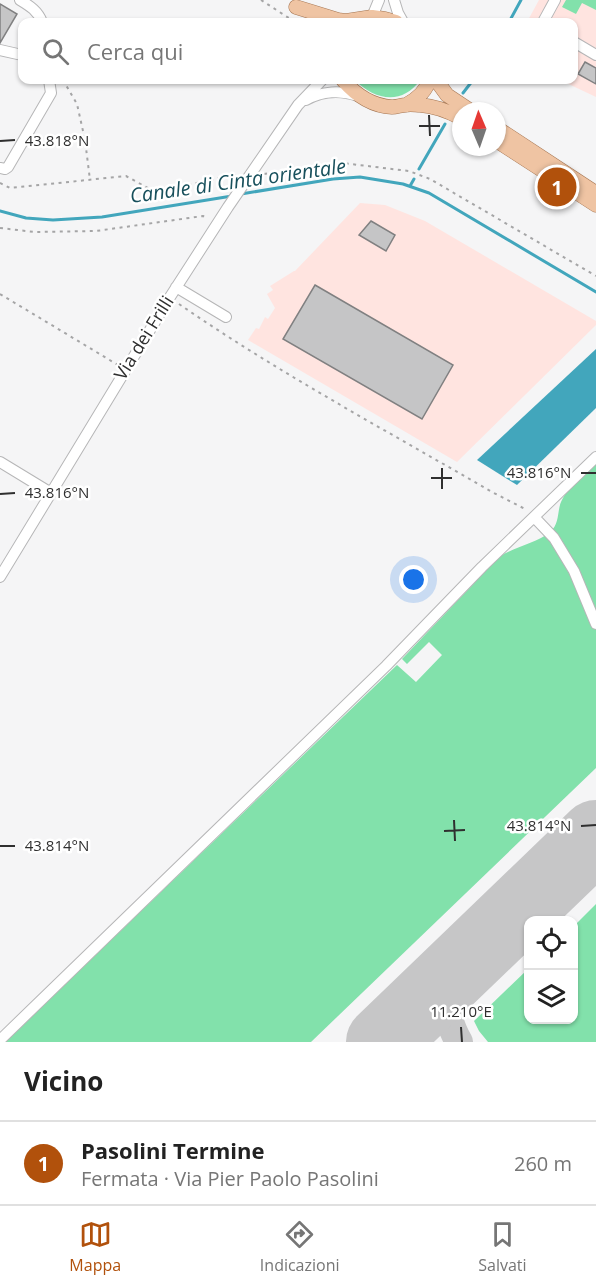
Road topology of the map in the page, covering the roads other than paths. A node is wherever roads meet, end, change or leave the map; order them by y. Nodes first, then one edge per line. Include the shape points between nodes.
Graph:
1 (379, 0) edge
2 (394, 0) edge
3 (555, 0) edge
4 (24, 2) edge
5 (291, 4) edge
6 (40, 18) edge
7 (307, 18) edge
8 (332, 18) edge
9 (366, 18) edge
10 (401, 18) edge
11 (545, 18) edge
12 (578, 45) edge
13 (0, 50) edge
14 (18, 54) edge
15 (596, 55) edge
16 (50, 84) edge
17 (318, 84) edge
18 (347, 84) edge
19 (427, 84) edge
20 (439, 84) edge
21 (367, 99) junction
22 (458, 102) edge
23 (298, 105) junction
24 (406, 105) junction
25 (452, 114) edge
26 (506, 134) edge
27 (506, 147) edge
28 (0, 168) edge
29 (596, 193) edge
30 (596, 205) edge
31 (173, 292) junction
32 (226, 317) dead end
33 (596, 457) edge
34 (0, 462) edge
35 (51, 493) junction
36 (531, 514) junction
37 (0, 577) edge
38 (596, 624) edge
39 (0, 1040) edge

1 - 9 street
2 - 10 street
3 - 11 street
4 - 6 street
5 - 7 main road
5 - 8 main road
12 - 15 street
13 - 14 street
16 - 28 street via 51,93 9,167
17 - 23 street, Via dei Frilli
18 - 21 main road
19 - 24 main road
20 - 22 main road
21 - 23 street via 341,92 325,93
21 - 24 main road via 389,107
23 - 31 street, Via dei Frilli
24 - 25 main road via 423,105
26 - 29 main road
27 - 30 main road
31 - 32 street
31 - 35 street, Via dei Frilli
33 - 36 street
34 - 35 street
35 - 37 street, Via dei Frilli
36 - 38 street via 554,538 574,571
36 - 39 street via 377,675

